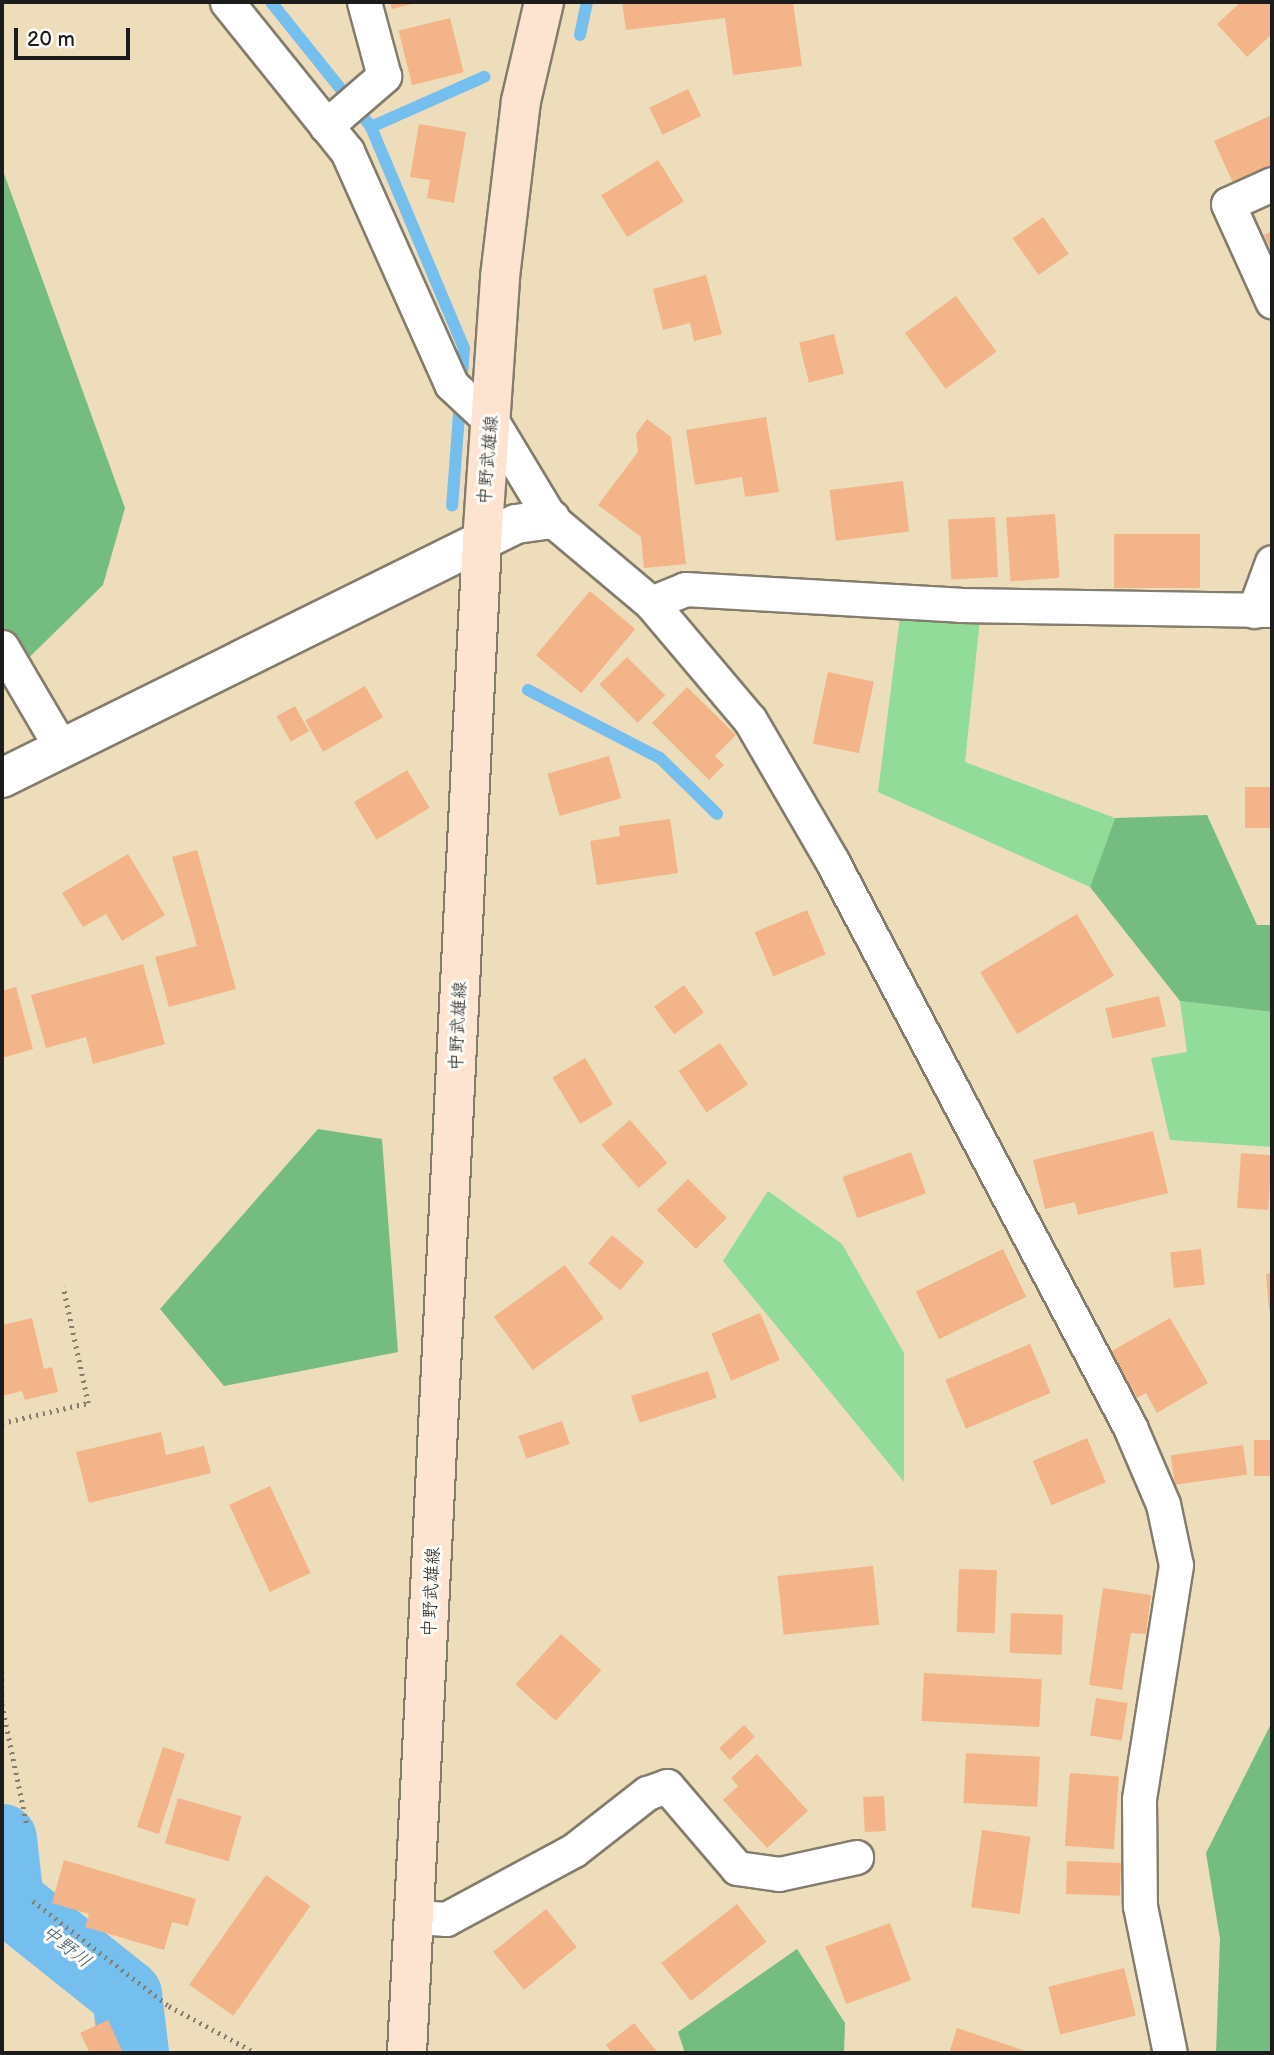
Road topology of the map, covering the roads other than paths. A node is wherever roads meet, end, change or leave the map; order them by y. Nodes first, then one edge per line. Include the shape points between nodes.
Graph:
1 (227, 2) edge
2 (364, 2) edge
3 (544, 2) edge
4 (326, 125) junction
5 (1272, 184) edge
6 (1272, 301) edge
7 (493, 423) junction
8 (551, 519) junction
9 (482, 543) junction
10 (1272, 562) edge
11 (651, 603) junction
12 (1263, 610) edge
13 (2, 647) edge
14 (60, 746) junction
15 (2, 778) edge
16 (856, 1857) dead end
17 (417, 1917) junction
18 (407, 2053) edge
19 (1170, 2053) edge

1 - 4 street
2 - 4 street via 384,76
3 - 7 main road, 中野武雄線 via 521,102
4 - 7 street via 346,151 451,384
5 - 6 street via 1228,204
7 - 8 street
7 - 9 main road, 中野武雄線
8 - 9 street via 516,524
8 - 11 street
9 - 14 street
9 - 17 main road, 中野武雄線
10 - 12 street
11 - 12 street via 685,589 960,605
11 - 19 street via 750,720 832,861 1130,1427 1163,1504 1177,1565 1174,1607 1139,1799 1140,1906
13 - 14 street
14 - 15 street
16 - 17 street via 779,1874 737,1868 667,1786 647,1793 575,1850 446,1919
17 - 18 main road, 中野武雄線

